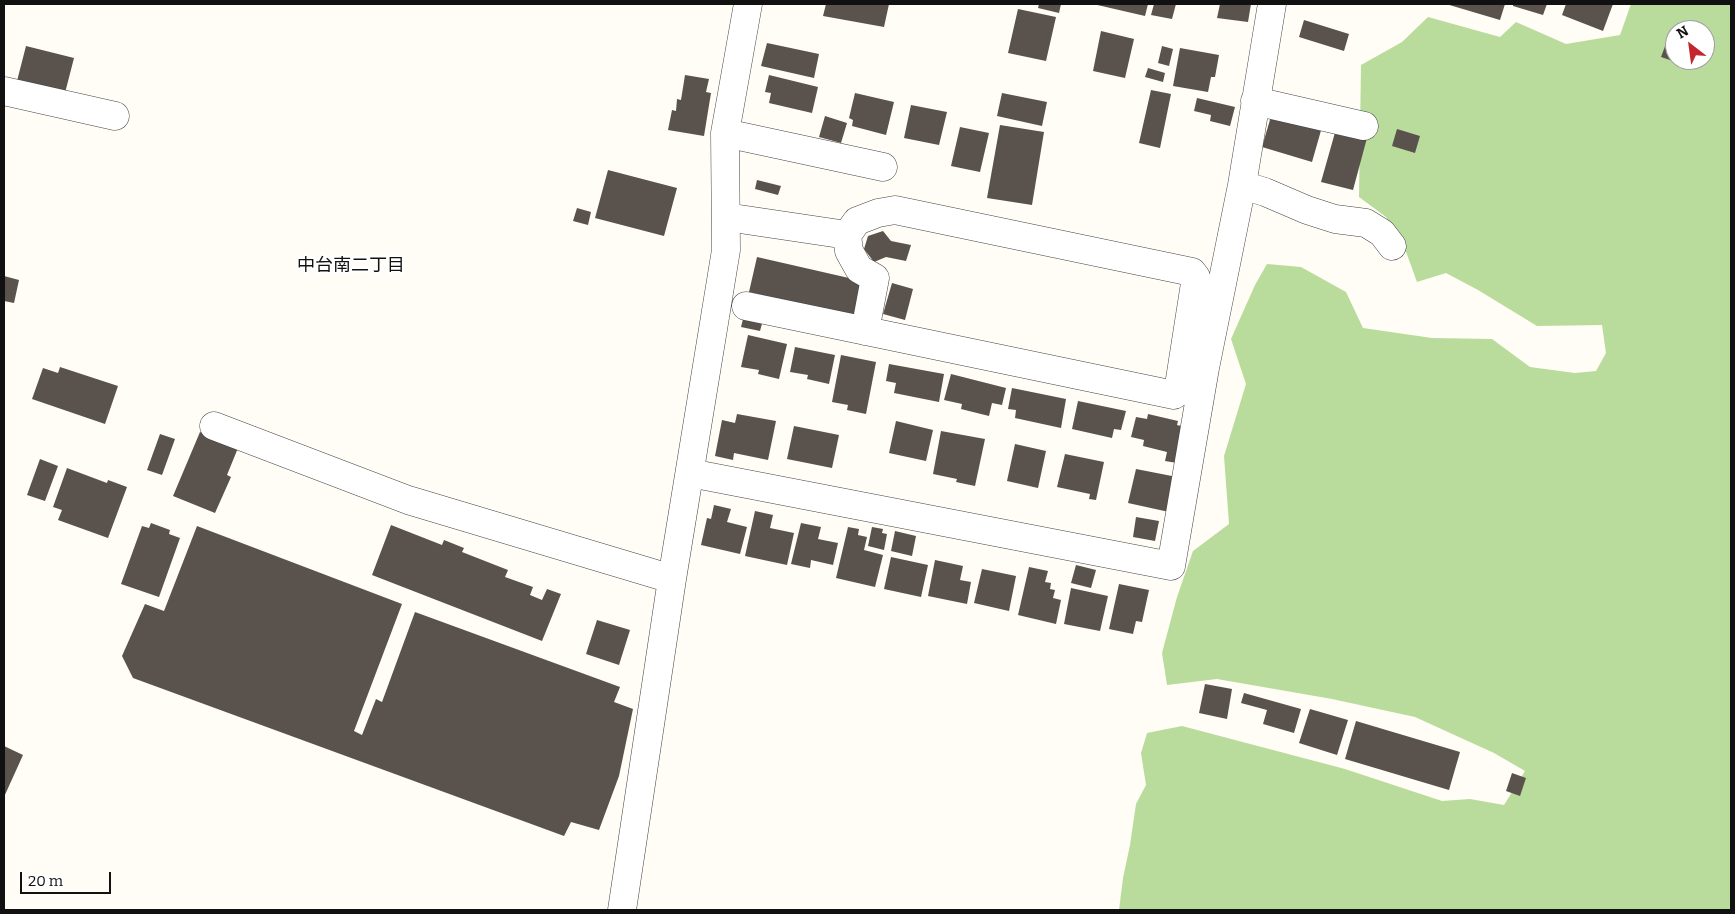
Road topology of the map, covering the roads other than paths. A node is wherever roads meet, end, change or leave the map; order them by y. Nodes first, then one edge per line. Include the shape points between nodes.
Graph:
1 (748, 4) edge
2 (1272, 4) edge
3 (4, 91) edge
4 (1255, 101) junction
5 (115, 116) dead end
6 (1364, 126) dead end
7 (725, 133) junction
8 (884, 167) dead end
9 (1242, 185) junction
10 (726, 217) junction
11 (847, 235) junction
12 (1392, 246) dead end
13 (746, 306) dead end
14 (865, 331) junction
15 (214, 426) dead end
16 (690, 473) junction
17 (672, 579) junction
18 (622, 910) edge

1 - 7 street
2 - 4 street
3 - 5 street
4 - 6 street
4 - 9 street
7 - 8 street
7 - 10 street
9 - 12 street via 1335,219 1366,223 1382,233
9 - 16 street via 1205,368 1171,566
10 - 11 street
10 - 16 street via 726,250
11 - 14 street via 849,251 859,269 875,278
11 - 14 street via 858,221 895,210 1192,272 1196,277 1178,392 1174,395
13 - 14 street
15 - 17 street via 408,500
16 - 17 street
17 - 18 street

